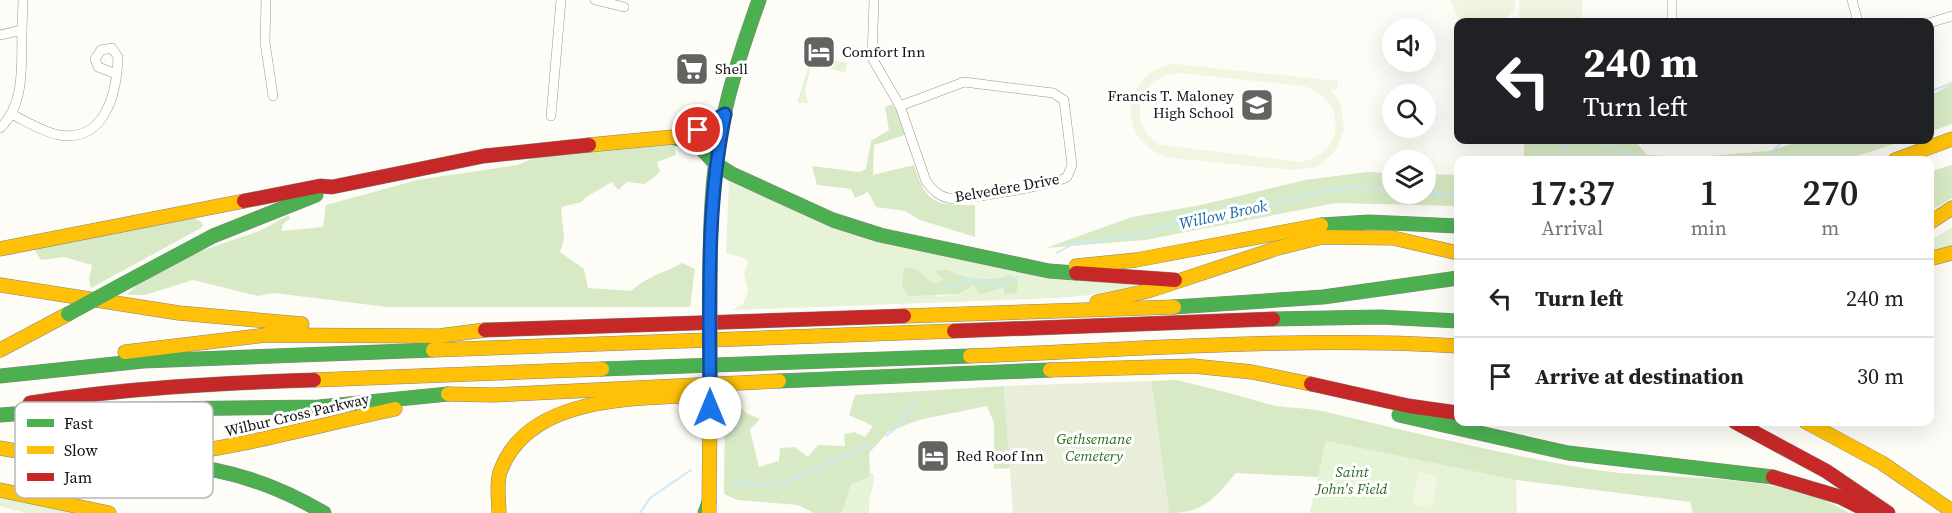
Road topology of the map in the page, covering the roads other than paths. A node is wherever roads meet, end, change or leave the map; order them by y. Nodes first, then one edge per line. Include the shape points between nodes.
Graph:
1 (23, 0) edge
2 (266, 0) edge
3 (561, 0) edge
4 (595, 0) edge
5 (759, 0) edge
6 (874, 0) edge
7 (1672, 0) edge
8 (1852, 0) edge
9 (624, 7) dead end
10 (1952, 16) edge
11 (1672, 18) edge
12 (1857, 18) edge
13 (1934, 21) edge
14 (22, 30) junction
15 (0, 35) edge
16 (114, 73) dead end
17 (273, 96) dead end
18 (900, 106) junction
19 (11, 114) junction
20 (725, 114) junction
21 (552, 116) dead end
22 (0, 128) edge
23 (673, 137) junction
24 (1952, 140) edge
25 (1906, 156) edge
26 (716, 164) junction
27 (332, 187) junction
28 (1952, 208) edge
29 (1934, 220) edge
30 (1454, 226) edge
31 (0, 249) edge
32 (1454, 253) edge
33 (1952, 253) edge
34 (1934, 258) edge
35 (1040, 268) junction
36 (1454, 279) edge
37 (1175, 280) junction
38 (0, 285) edge
39 (1019, 312) junction
40 (1454, 321) edge
41 (480, 330) junction
42 (1454, 346) edge
43 (0, 350) edge
44 (22, 373) junction
45 (1262, 373) junction
46 (0, 376) edge
47 (767, 382) junction
48 (494, 395) junction
49 (39, 402) edge
50 (15, 406) edge
51 (0, 409) edge
52 (213, 409) edge
53 (1454, 412) edge
54 (15, 414) edge
55 (0, 415) edge
56 (1742, 426) edge
57 (1813, 426) edge
58 (0, 448) edge
59 (15, 450) edge
60 (213, 450) edge
61 (213, 468) edge
62 (0, 490) edge
63 (15, 493) edge
64 (38, 498) edge
65 (708, 509) edge
66 (1952, 511) edge
67 (109, 513) edge
68 (324, 513) edge
69 (499, 513) edge
70 (1872, 513) edge
71 (1888, 513) edge

1 - 14 street
2 - 17 street via 265,42
3 - 21 street
4 - 9 street
5 - 20 main road
6 - 18 street, Belvedere Drive via 872,58
7 - 11 street
8 - 12 street
10 - 13 street
14 - 15 street
14 - 19 street via 19,89
16 - 19 street via 108,110 100,121 81,133 60,135
18 - 18 street, Belvedere Drive via 926,181 941,196 959,199 1027,187 1062,180 1071,172 1066,105 1059,95 964,82
19 - 22 street
20 - 23 main road via 698,130
20 - 26 main road
23 - 26 main road via 696,144
23 - 27 main road via 484,156
24 - 25 main road
26 - 35 main road via 843,224 940,249
26 - 65 main road, bridge
27 - 31 main road via 320,186
27 - 43 main road, bridge via 213,236
28 - 29 main road
30 - 35 main road via 1331,224 1140,259
32 - 37 main road via 1393,238 1332,236
33 - 34 main road
35 - 37 main road
36 - 39 main road via 1258,303
37 - 39 main road via 1116,298 1038,306
38 - 41 main road via 215,317 328,326
39 - 41 main road
40 - 44 main road via 1304,318 143,361
41 - 44 main road via 439,336 248,336 45,364
42 - 49 main road via 1392,342 1292,344 195,384
44 - 46 main road
45 - 47 main road via 1150,365
45 - 53 main road
45 - 70 main road via 1296,388 1542,448 1786,480 1837,496
47 - 48 main road
47 - 69 main road via 741,392 568,410 546,418 519,439 505,460 498,484
48 - 52 main road via 464,392 301,408
48 - 60 main road, Wilbur Cross Parkway via 379,413
50 - 51 main road
54 - 55 main road
56 - 71 main road via 1826,471
57 - 66 main road via 1882,463
58 - 59 main road, Wilbur Cross Parkway
61 - 68 main road via 278,489
62 - 63 main road
64 - 67 main road

